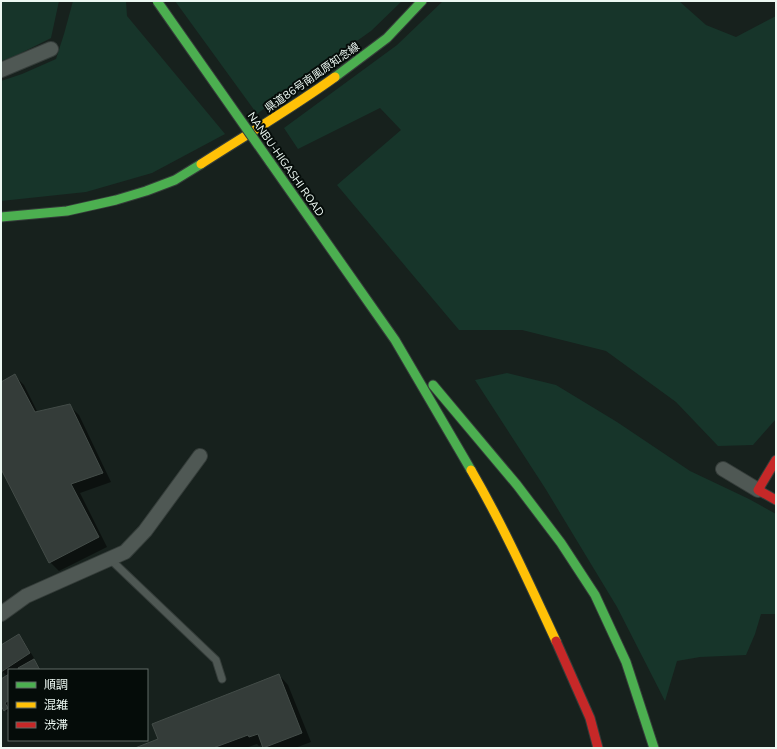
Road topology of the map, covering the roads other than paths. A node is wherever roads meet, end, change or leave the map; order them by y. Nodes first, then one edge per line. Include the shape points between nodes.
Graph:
1 (157, 1) edge
2 (422, 1) edge
3 (50, 49) dead end
4 (1, 70) edge
5 (1, 217) edge
6 (395, 340) junction
7 (200, 456) dead end
8 (776, 460) edge
9 (722, 469) dead end
10 (758, 490) junction
11 (776, 500) edge
12 (110, 559) junction
13 (1, 614) edge
14 (222, 679) dead end
15 (598, 748) edge
16 (654, 748) edge

1 - 6 main road, NANBU-HIGASHI ROAD, bridge
2 - 5 main road, 県道86号南風原知念線 via 387,38 352,65 175,180 109,202 67,210
3 - 4 street
6 - 15 main road via 484,492 523,570 590,718
6 - 16 main road via 518,485 595,595 626,662
7 - 12 street via 145,531 125,552
8 - 10 main road
9 - 10 street
10 - 11 main road
12 - 13 street via 26,596
12 - 14 lane via 216,660

